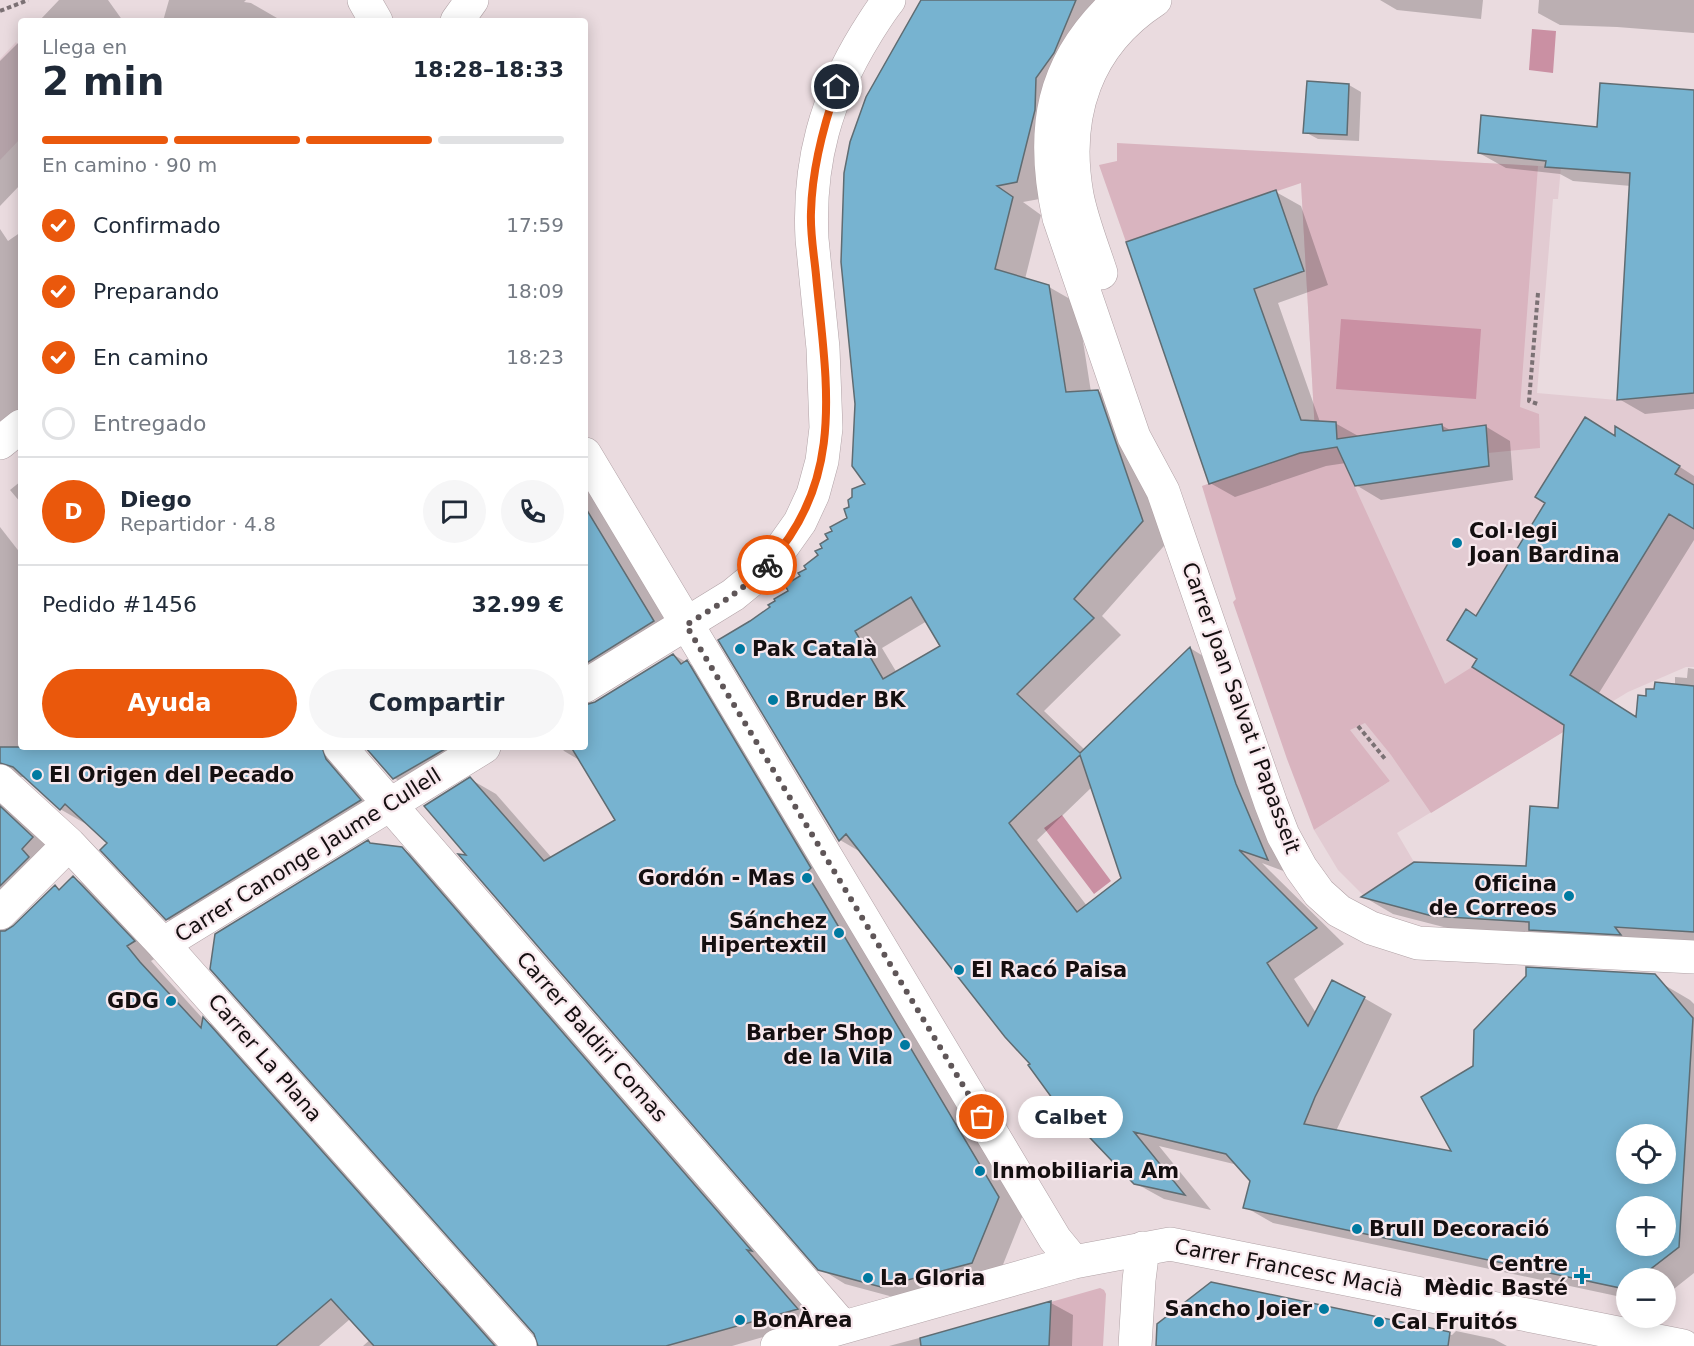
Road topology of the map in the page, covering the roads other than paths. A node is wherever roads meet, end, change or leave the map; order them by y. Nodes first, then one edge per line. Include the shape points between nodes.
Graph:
1 (364, 0) edge
2 (472, 0) edge
3 (889, 0) edge
4 (1119, 0) edge
5 (1155, 0) edge
6 (374, 18) edge
7 (459, 18) edge
8 (18, 428) edge
9 (0, 443) edge
10 (588, 459) edge
11 (1163, 491) junction
12 (686, 625) junction
13 (588, 684) edge
14 (343, 750) edge
15 (479, 750) edge
16 (0, 780) edge
17 (390, 804) junction
18 (69, 844) junction
19 (0, 913) edge
20 (163, 944) junction
21 (1694, 957) edge
22 (1143, 1248) junction
23 (1074, 1262) junction
24 (843, 1327) junction
25 (520, 1346) edge
26 (777, 1346) edge
27 (1135, 1346) edge
28 (1683, 1346) edge

1 - 6 street
2 - 7 street
3 - 12 street via 837,87 813,183 812,239 826,428 813,494 800,522 755,578
4 - 11 street, Carrer Joan Salvat i Papasseit via 1078,46 1064,72 1055,99 1050,139 1052,178 1059,218 1119,395 1134,437
5 - 11 street, Carrer Joan Salvat i Papasseit via 1112,37 1082,87 1073,166 1086,227 1154,430
8 - 9 street
10 - 12 street
11 - 21 street, Carrer Joan Salvat i Papasseit via 1279,825 1301,868 1319,893 1339,911 1371,928 1418,943
12 - 13 street
12 - 23 street via 1055,1239
14 - 17 street, Carrer Baldiri Comas
15 - 17 street, Carrer Canonge Jaume Cullell
16 - 18 street, Carrer La Plana
17 - 20 street, Carrer Canonge Jaume Cullell
17 - 24 street, Carrer Baldiri Comas
18 - 19 street
18 - 20 street, Carrer La Plana
20 - 25 street, Carrer La Plana
22 - 23 street, Carrer Francesc Macià
22 - 27 street
22 - 28 street, Carrer Francesc Macià via 1170,1244
23 - 24 street, Carrer Francesc Macià
24 - 26 street, Carrer Francesc Macià

